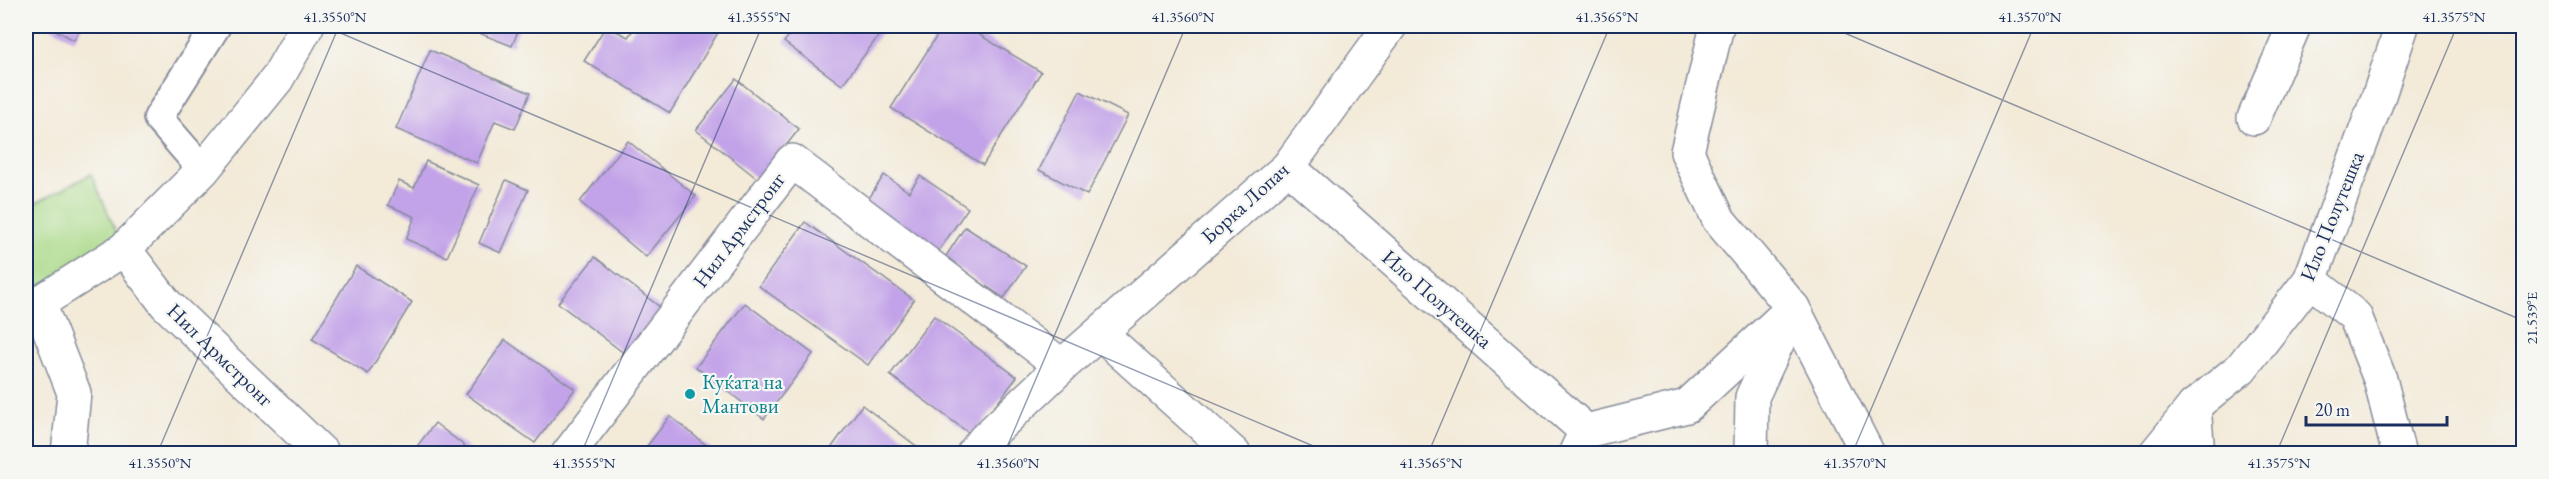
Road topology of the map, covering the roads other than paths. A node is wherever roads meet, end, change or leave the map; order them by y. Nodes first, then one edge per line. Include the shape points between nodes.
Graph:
1 (216, 26) edge
2 (307, 26) edge
3 (1390, 26) edge
4 (1717, 26) edge
5 (2294, 26) edge
6 (2402, 26) edge
7 (2254, 117) dead end
8 (1288, 167) junction
9 (203, 170) junction
10 (124, 249) junction
11 (2310, 280) junction
12 (32, 305) edge
13 (1794, 308) junction
14 (1100, 333) junction
15 (1062, 366) junction
16 (2194, 406) junction
17 (1581, 442) edge
18 (68, 453) edge
19 (323, 453) edge
20 (568, 453) edge
21 (973, 453) edge
22 (1234, 453) edge
23 (1751, 453) edge
24 (1868, 453) edge
25 (2155, 453) edge
26 (2194, 453) edge
27 (2398, 453) edge

1 - 9 lane via 158,118
2 - 9 street via 277,79
3 - 8 street, Борка Лопач
4 - 13 street via 1688,152 1719,220
5 - 7 street
6 - 11 street, Ило Полутешка
8 - 14 street, Борка Лопач
8 - 17 street, Ило Полутешка
9 - 10 street
10 - 12 street
10 - 19 street, Нил Армстронг via 166,304
11 - 16 street, Ило Полутешка via 2241,368
11 - 27 street via 2355,316 2380,379
12 - 18 street via 74,393
13 - 17 street, Ило Полутешка via 1687,406
13 - 23 street via 1752,397
13 - 24 street
14 - 15 street, Борка Лопач
14 - 22 street
15 - 20 street, Нил Армстронг via 792,161
15 - 21 street, Борка Лопач
16 - 25 street, Ило Полутешка
16 - 26 street

